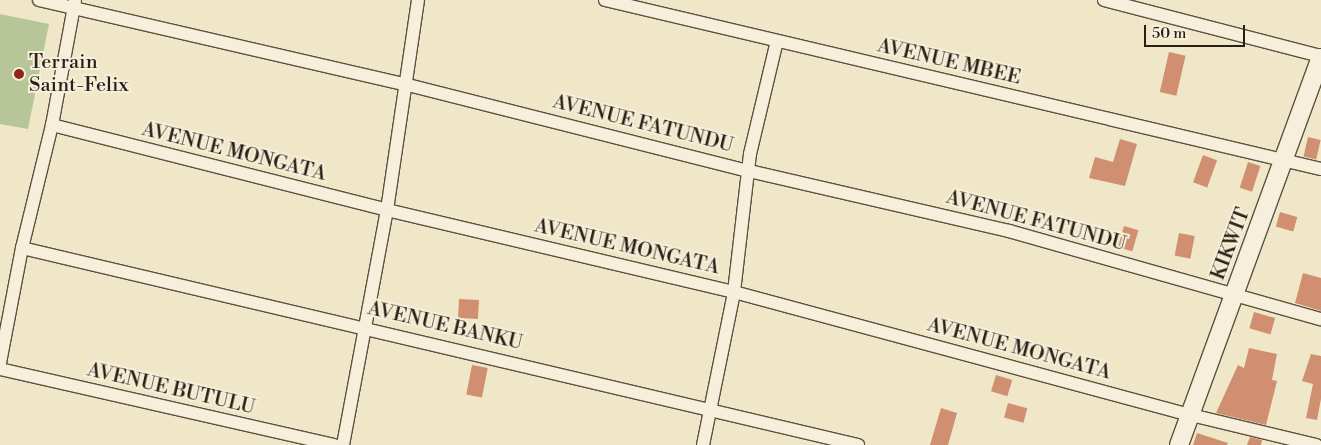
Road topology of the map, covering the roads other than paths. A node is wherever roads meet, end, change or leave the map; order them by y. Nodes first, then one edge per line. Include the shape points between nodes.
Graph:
1 (39, 0) edge
2 (418, 0) edge
3 (605, 0) edge
4 (1104, 0) edge
5 (74, 4) edge
6 (777, 41) junction
7 (1321, 57) edge
8 (404, 84) junction
9 (52, 125) junction
10 (1286, 160) junction
11 (1321, 169) edge
12 (749, 171) junction
13 (387, 210) junction
14 (22, 248) junction
15 (734, 292) junction
16 (1235, 296) junction
17 (1321, 319) edge
18 (364, 326) junction
19 (0, 363) edge
20 (0, 370) edge
21 (710, 409) junction
22 (1191, 415) junction
23 (334, 445) edge
24 (343, 445) edge
25 (703, 445) edge
26 (858, 445) edge
27 (1179, 445) edge
28 (1316, 445) edge

1 - 5 street, AVENUE FATUNDU
2 - 8 street
3 - 6 street, AVENUE MBEE
4 - 7 street
5 - 8 street, AVENUE FATUNDU
5 - 9 street
6 - 10 street, AVENUE MBEE
6 - 12 street via 750,154
7 - 10 main road, KIKWIT
8 - 12 street, AVENUE FATUNDU
8 - 13 street
9 - 13 street, AVENUE MONGATA
9 - 14 street
10 - 11 street, AVENUE MBEE
10 - 16 main road, KIKWIT
12 - 15 street
12 - 16 street, AVENUE FATUNDU via 1009,231
13 - 15 street, AVENUE MONGATA
13 - 18 street
14 - 18 street, AVENUE BANKU
14 - 19 street
15 - 21 street
15 - 22 street, AVENUE MONGATA
16 - 17 street, AVENUE FATUNDU
16 - 22 main road, KIKWIT
18 - 21 street, AVENUE BANKU
18 - 24 street
20 - 23 street, AVENUE BUTULU
21 - 25 street
21 - 26 street, AVENUE BANKU
22 - 27 main road, KIKWIT
22 - 28 street, AVENUE MONGATA

